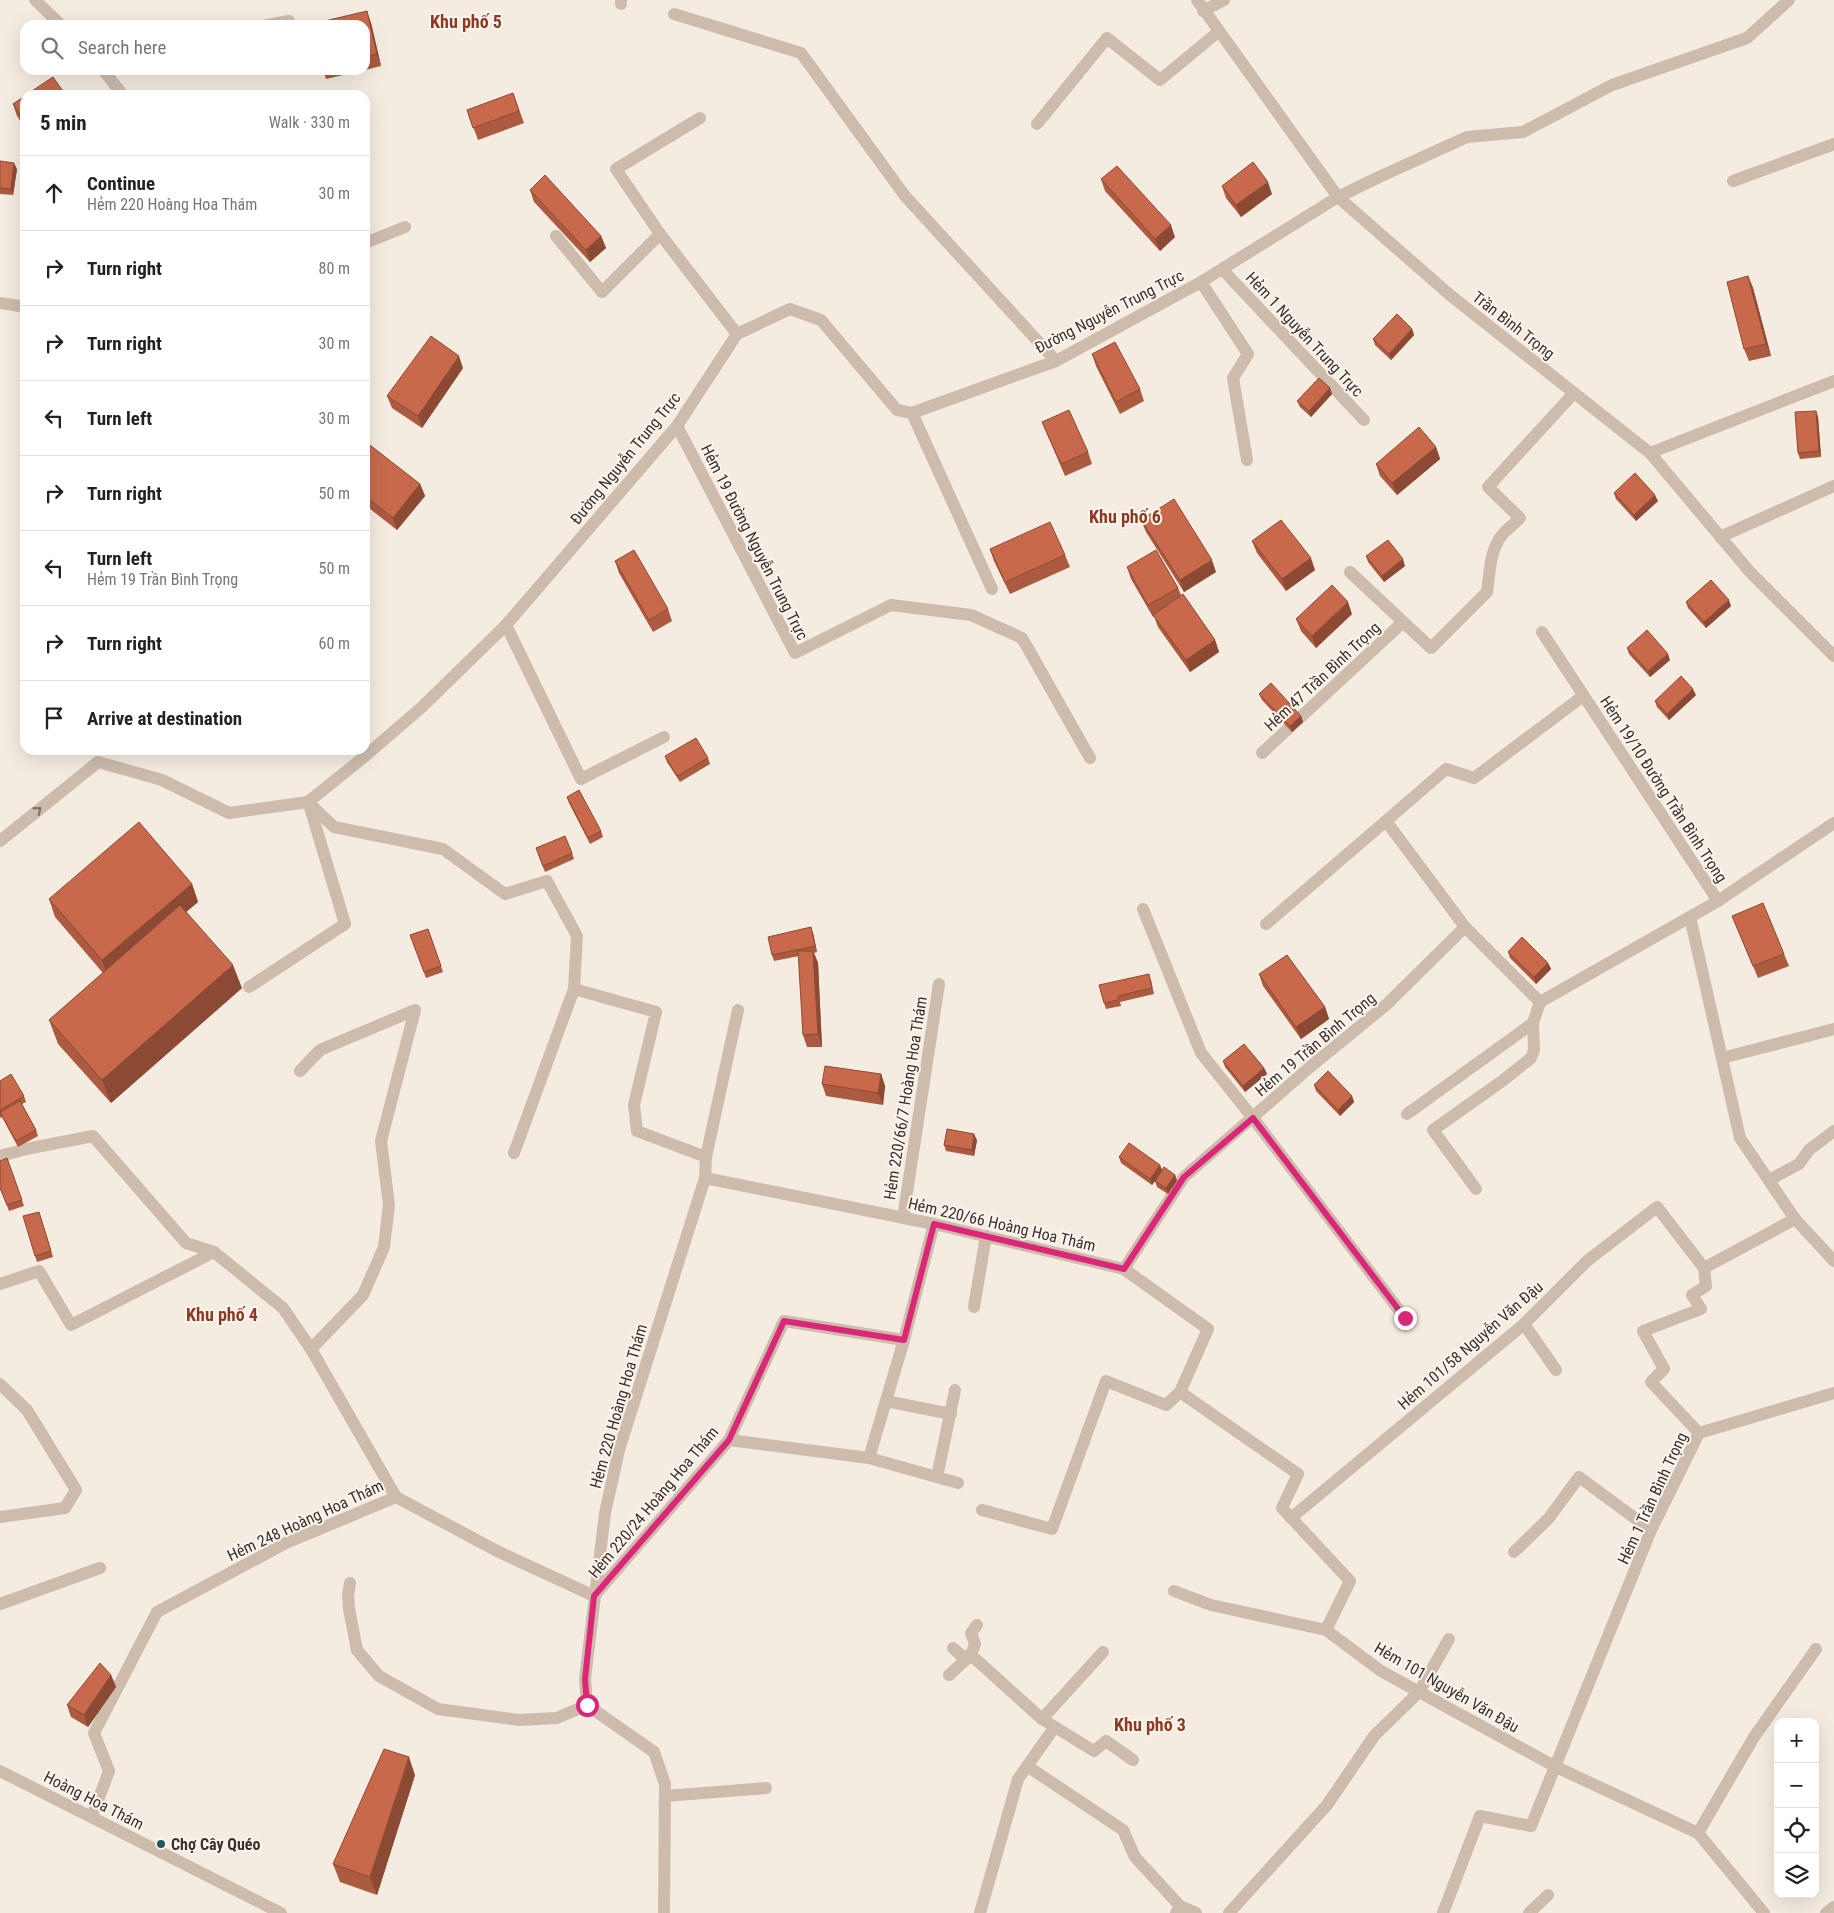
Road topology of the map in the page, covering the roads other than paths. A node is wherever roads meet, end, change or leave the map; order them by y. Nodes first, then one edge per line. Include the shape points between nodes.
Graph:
1 (35, 0) edge
2 (1224, 0) edge
3 (1789, 0) edge
4 (1200, 6) edge
5 (674, 14) dead end
6 (56, 20) edge
7 (1218, 32) junction
8 (107, 75) edge
9 (119, 90) edge
10 (700, 118) dead end
11 (1037, 124) dead end
12 (1834, 144) edge
13 (1733, 181) dead end
14 (1338, 197) junction
15 (405, 227) dead end
16 (660, 234) junction
17 (556, 236) dead end
18 (370, 241) edge
19 (1222, 269) junction
20 (1201, 282) junction
21 (0, 304) edge
22 (20, 306) edge
23 (737, 334) junction
24 (1056, 360) junction
25 (1834, 381) edge
26 (1574, 393) junction
27 (912, 413) junction
28 (1364, 420) dead end
29 (677, 426) junction
30 (1650, 453) junction
31 (1247, 460) dead end
32 (1834, 486) edge
33 (1720, 537) junction
34 (1350, 572) dead end
35 (992, 589) dead end
36 (1403, 622) junction
37 (506, 625) junction
38 (1542, 632) dead end
39 (1834, 656) edge
40 (1583, 696) junction
41 (664, 737) dead end
42 (370, 752) edge
43 (1262, 753) dead end
44 (366, 755) edge
45 (100, 756) edge
46 (1090, 758) dead end
47 (308, 802) junction
48 (1386, 821) junction
49 (1834, 823) edge
50 (0, 841) edge
51 (1718, 901) junction
52 (1142, 909) dead end
53 (1690, 917) junction
54 (1266, 924) dead end
55 (1465, 927) junction
56 (939, 984) dead end
57 (249, 987) dead end
58 (574, 989) junction
59 (1540, 1002) junction
60 (738, 1010) dead end
61 (1532, 1023) junction
62 (1834, 1029) edge
63 (1722, 1058) junction
64 (300, 1071) dead end
65 (1406, 1114) dead end
66 (1253, 1118) junction
67 (1834, 1131) edge
68 (514, 1153) dead end
69 (0, 1156) edge
70 (706, 1157) junction
71 (705, 1178) junction
72 (1769, 1180) junction
73 (1476, 1188) dead end
74 (903, 1218) junction
75 (1795, 1219) junction
76 (934, 1224) junction
77 (986, 1236) junction
78 (214, 1252) junction
79 (1834, 1260) edge
80 (1704, 1268) junction
81 (1124, 1269) junction
82 (0, 1284) edge
83 (974, 1308) dead end
84 (1405, 1318) dead end
85 (1524, 1324) junction
86 (904, 1340) junction
87 (311, 1349) junction
88 (1556, 1370) dead end
89 (0, 1384) edge
90 (955, 1390) dead end
91 (1180, 1392) junction
92 (1834, 1393) edge
93 (886, 1401) junction
94 (950, 1414) junction
95 (1699, 1434) junction
96 (729, 1440) junction
97 (869, 1458) junction
98 (937, 1477) junction
99 (958, 1483) dead end
100 (396, 1497) junction
101 (982, 1510) dead end
102 (0, 1518) edge
103 (1291, 1518) junction
104 (1651, 1530) junction
105 (1514, 1552) dead end
106 (100, 1568) dead end
107 (350, 1584) dead end
108 (1174, 1592) dead end
109 (594, 1596) junction
110 (0, 1604) edge
111 (977, 1625) dead end
112 (1326, 1630) junction
113 (1449, 1639) dead end
114 (953, 1648) dead end
115 (1816, 1649) dead end
116 (1104, 1652) dead end
117 (970, 1655) junction
118 (949, 1675) dead end
119 (1419, 1692) junction
120 (587, 1705) junction
121 (1042, 1719) junction
122 (1054, 1728) junction
123 (1133, 1760) dead end
124 (1027, 1766) junction
125 (1554, 1766) junction
126 (0, 1772) edge
127 (766, 1788) dead end
128 (665, 1796) junction
129 (92, 1817) junction
130 (1698, 1833) junction
131 (1548, 1895) dead end
132 (1834, 1907) edge
133 (1178, 1909) edge
134 (281, 1913) edge
135 (664, 1913) edge
136 (980, 1913) edge
137 (1196, 1913) edge
138 (1229, 1913) edge
139 (1443, 1913) edge
140 (1529, 1913) edge
141 (1764, 1913) edge
142 (1826, 1913) edge

1 - 6 street
2 - 4 street
3 - 14 street, Đường Nguyễn Trung Trực via 1747,38 1612,85 1523,132 1468,137
4 - 7 street, Trần Bình Trọng
5 - 24 street via 801,52 904,196
7 - 11 street via 1160,80 1107,38
7 - 14 street, Trần Bình Trọng
8 - 9 street
10 - 16 street via 616,169
12 - 13 street
14 - 19 street, Đường Nguyễn Trung Trực
14 - 26 street, Trần Bình Trọng via 1450,295
15 - 18 street
16 - 17 street via 602,292
16 - 23 street
19 - 20 street, Đường Nguyễn Trung Trực
19 - 28 street, Hẻm 1 Nguyễn Trung Trực
20 - 24 street, Đường Nguyễn Trung Trực
20 - 31 street via 1248,354 1233,378
21 - 22 street
23 - 27 street via 790,309 821,320 897,410
23 - 29 street, Đường Nguyễn Trung Trực
24 - 27 street, Đường Nguyễn Trung Trực
25 - 30 street
26 - 30 street, Trần Bình Trọng
26 - 36 street, Hẻm 47 Trần Bình Trọng via 1488,487 1520,518 1496,545 1487,592 1431,648
27 - 35 street
29 - 37 street, Đường Nguyễn Trung Trực
29 - 46 street, Hẻm 19 Đường Nguyễn Trung Trực via 795,653 891,605 971,615 1022,638
30 - 33 street, Trần Bình Trọng
32 - 33 street
33 - 39 street, Trần Bình Trọng via 1750,572
34 - 36 street, Hẻm 47 Trần Bình Trọng
36 - 43 street, Hẻm 47 Trần Bình Trọng
37 - 41 street via 580,778
37 - 42 street, Đường Nguyễn Trung Trực
38 - 40 street, Hẻm 19/10 Đường Trần Bình Trọng
40 - 48 street, Hẻm 19/10 Đường Trần Bình Trọng via 1474,778 1446,769
40 - 51 street, Hẻm 19/10 Đường Trần Bình Trọng
44 - 47 street, Đường Nguyễn Trung Trực
45 - 47 street via 162,780 229,813
50 -> 45 street
47 - 57 street via 345,924
47 - 58 street via 334,827 443,848 505,894 547,880 577,936
48 - 54 street, Hẻm 19/10 Đường Trần Bình Trọng
48 - 55 street
49 - 51 street
51 - 53 street
52 - 66 street via 1201,1053
53 - 59 street
53 - 63 street
55 - 59 street
55 - 66 street, Hẻm 19 Trần Bình Trọng via 1386,1005
56 - 74 street, Hẻm 220/66/7 Hoàng Hoa Thám
58 - 68 street
58 - 70 street via 656,1012 634,1105 637,1131
59 - 61 street
60 - 70 street, Hẻm 220 Hoàng Hoa Thám
61 - 65 street
61 - 73 street via 1534,1050 1531,1058 1433,1130
62 - 63 street
63 - 72 street via 1740,1138
64 - 87 street via 320,1050 416,1010 381,1142 388,1205 384,1247 362,1295
66 - 81 street, Hẻm 19 Trần Bình Trọng via 1184,1177
66 - 84 street
67 - 72 street via 1809,1150 1799,1164
69 - 78 street, Hẻm 248 Hoàng Hoa Thám via 93,1136 186,1243
70 - 71 street, Hẻm 220 Hoàng Hoa Thám
71 - 74 street, Hẻm 220/66 Hoàng Hoa Thám
71 - 109 street, Hẻm 220 Hoàng Hoa Thám via 619,1450 605,1513
72 - 75 street
74 - 76 street, Hẻm 220/66 Hoàng Hoa Thám
75 - 79 street
75 - 80 street
76 - 77 street, Hẻm 220/66 Hoàng Hoa Thám
76 - 86 street
77 - 81 street, Hẻm 220/66 Hoàng Hoa Thám
77 - 83 street
78 - 82 street via 71,1325 39,1271
78 - 87 street, Hẻm 248 Hoàng Hoa Thám via 282,1308
80 - 85 street, Hẻm 101/58 Nguyễn Văn Đậu via 1657,1207 1587,1261
80 - 95 street via 1706,1286 1692,1295 1701,1309 1643,1332 1664,1369 1651,1382
81 - 91 street, Hẻm 220/66 Hoàng Hoa Thám via 1208,1329
85 - 88 street
85 - 103 street, Hẻm 101/58 Nguyễn Văn Đậu
86 - 93 street
86 - 96 street, Hẻm 220/24 Hoàng Hoa Thám via 784,1321
87 - 100 street, Hẻm 248 Hoàng Hoa Thám
89 - 102 street via 27,1410 76,1490 64,1508
90 - 94 street
91 - 101 street via 1166,1405 1106,1381 1052,1529
91 - 103 street via 1298,1474 1282,1508
92 - 95 street, Hẻm 1 Trần Bình Trọng
93 - 94 street
93 - 97 street
94 - 98 street
95 - 104 street, Hẻm 1 Trần Bình Trọng
96 - 97 street
96 - 109 street, Hẻm 220/24 Hoàng Hoa Thám
97 - 98 street
98 - 99 street
100 - 109 street via 497,1552
100 - 129 street, Hẻm 248 Hoàng Hoa Thám via 286,1544 157,1612 94,1733 109,1771
103 - 112 street via 1350,1581
104 - 105 street via 1579,1477 1549,1518
104 - 125 street, Hẻm 1 Trần Bình Trọng
106 - 110 street
107 - 120 street via 348,1609 357,1650 379,1676 438,1709 519,1720 557,1718
108 - 112 street via 1211,1605
109 - 120 street, Hẻm 220 Hoàng Hoa Thám via 585,1679
111 - 117 street via 971,1633 975,1644
112 - 119 street, Hẻm 101 Nguyễn Văn Đậu via 1382,1671
113 - 119 street
114 - 117 street via 963,1657
115 - 130 street via 1754,1737
116 - 121 street
117 - 118 street
117 - 121 street
119 - 125 street, Hẻm 101 Nguyễn Văn Đậu
119 - 138 street via 1374,1736 1327,1805
120 - 128 street via 654,1752 665,1784
121 - 122 street
122 - 123 street via 1094,1751 1106,1742
122 - 124 street
124 - 133 street via 1123,1830 1135,1857
124 - 136 street via 1018,1779
125 - 130 street, Hẻm 101 Nguyễn Văn Đậu
125 - 139 street, Hẻm 1 Trần Bình Trọng via 1531,1826 1480,1816
126 - 129 street, Hoàng Hoa Thám
127 - 128 street
128 - 135 street
129 - 134 street, Hoàng Hoa Thám
130 - 141 street, Hẻm 101 Nguyễn Văn Đậu
131 - 140 street
132 - 142 street
133 - 137 street

